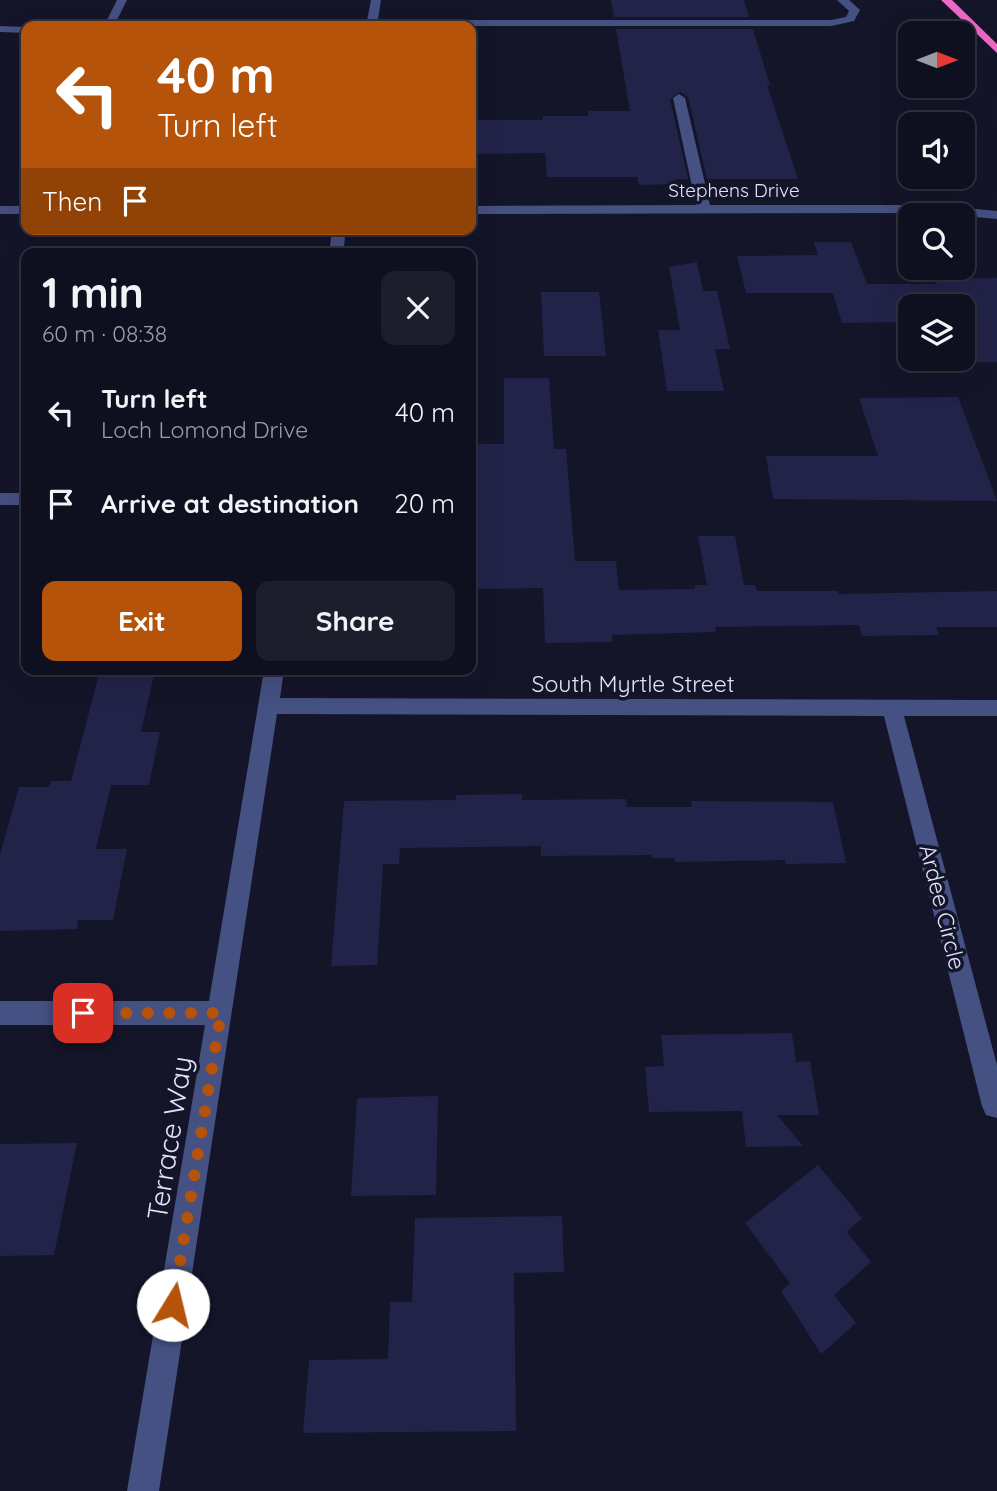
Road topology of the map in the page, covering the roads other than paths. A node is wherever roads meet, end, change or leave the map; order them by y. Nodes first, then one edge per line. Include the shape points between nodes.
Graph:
1 (122, 0) edge
2 (376, 0) edge
3 (842, 0) edge
4 (946, 0) edge
5 (112, 21) edge
6 (372, 21) edge
7 (476, 25) edge
8 (0, 30) edge
9 (21, 30) edge
10 (997, 50) edge
11 (679, 98) dead end
12 (704, 209) junction
13 (0, 210) edge
14 (21, 210) edge
15 (476, 210) edge
16 (997, 215) edge
17 (0, 499) edge
18 (21, 499) edge
19 (273, 675) edge
20 (269, 706) junction
21 (892, 708) junction
22 (997, 708) edge
23 (0, 1013) edge
24 (221, 1013) junction
25 (995, 1106) dead end
26 (143, 1491) edge

1 - 5 street
2 - 6 street
3 - 7 street via 855,10 850,19 831,23
4 - 10 highway
8 - 9 street
11 - 12 street
12 - 15 street, Stephens Drive
12 - 16 street, Stephens Drive via 933,209
13 - 14 street
17 - 18 street
19 - 20 street, Terrace Way
20 - 21 street, South Myrtle Street
20 - 24 street, Terrace Way
21 - 22 street, South Myrtle Street
21 - 25 street, Ardee Circle
23 - 24 street
24 - 26 street, Terrace Way

